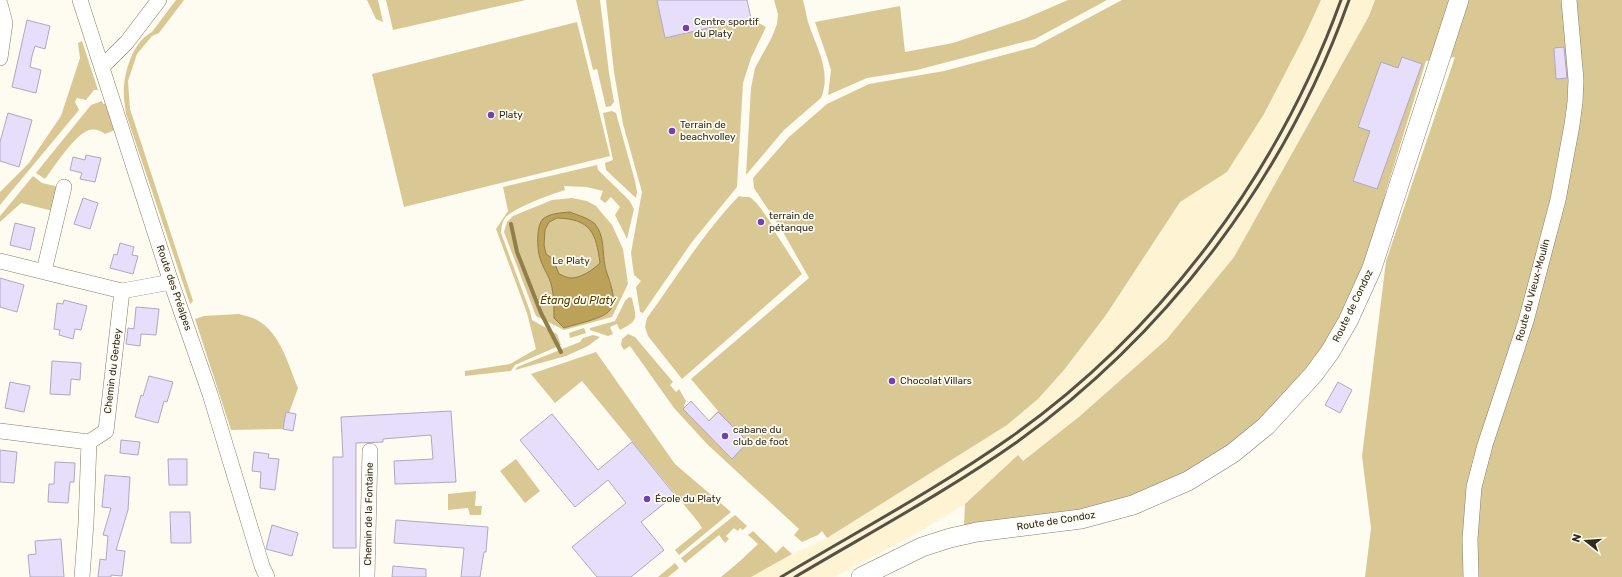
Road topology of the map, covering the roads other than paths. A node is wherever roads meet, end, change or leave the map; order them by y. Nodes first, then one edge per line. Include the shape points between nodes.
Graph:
1 (80, 0) edge
2 (159, 0) edge
3 (1459, 0) edge
4 (1569, 0) edge
5 (0, 4) edge
6 (0, 58) edge
7 (102, 67) junction
8 (64, 187) dead end
9 (0, 261) edge
10 (44, 271) junction
11 (171, 282) junction
12 (122, 291) junction
13 (0, 431) edge
14 (89, 442) junction
15 (370, 451) dead end
16 (82, 577) edge
17 (267, 577) edge
18 (367, 577) edge
19 (861, 577) edge
20 (1471, 577) edge

1 - 7 street, Route des Préalpes
2 - 7 street via 127,42
3 - 19 main road, Route de Condoz via 1372,268 1348,321 1313,375 1266,426 1232,453 1188,481 1134,505 1081,519 976,532 950,538 922,547
4 - 20 street, Route du Vieux-Moulin via 1576,80 1572,125 1558,200 1526,321 1474,487 1470,539
5 - 6 street via 5,23
7 - 11 street, Route des Préalpes
8 - 10 street
9 - 10 street
10 - 12 street
11 - 12 street
11 - 17 street, Route des Préalpes via 210,394
12 - 14 street, Chemin du Gerbey via 106,431
13 - 14 street
14 - 16 street
15 - 18 street, Chemin de la Fontaine

